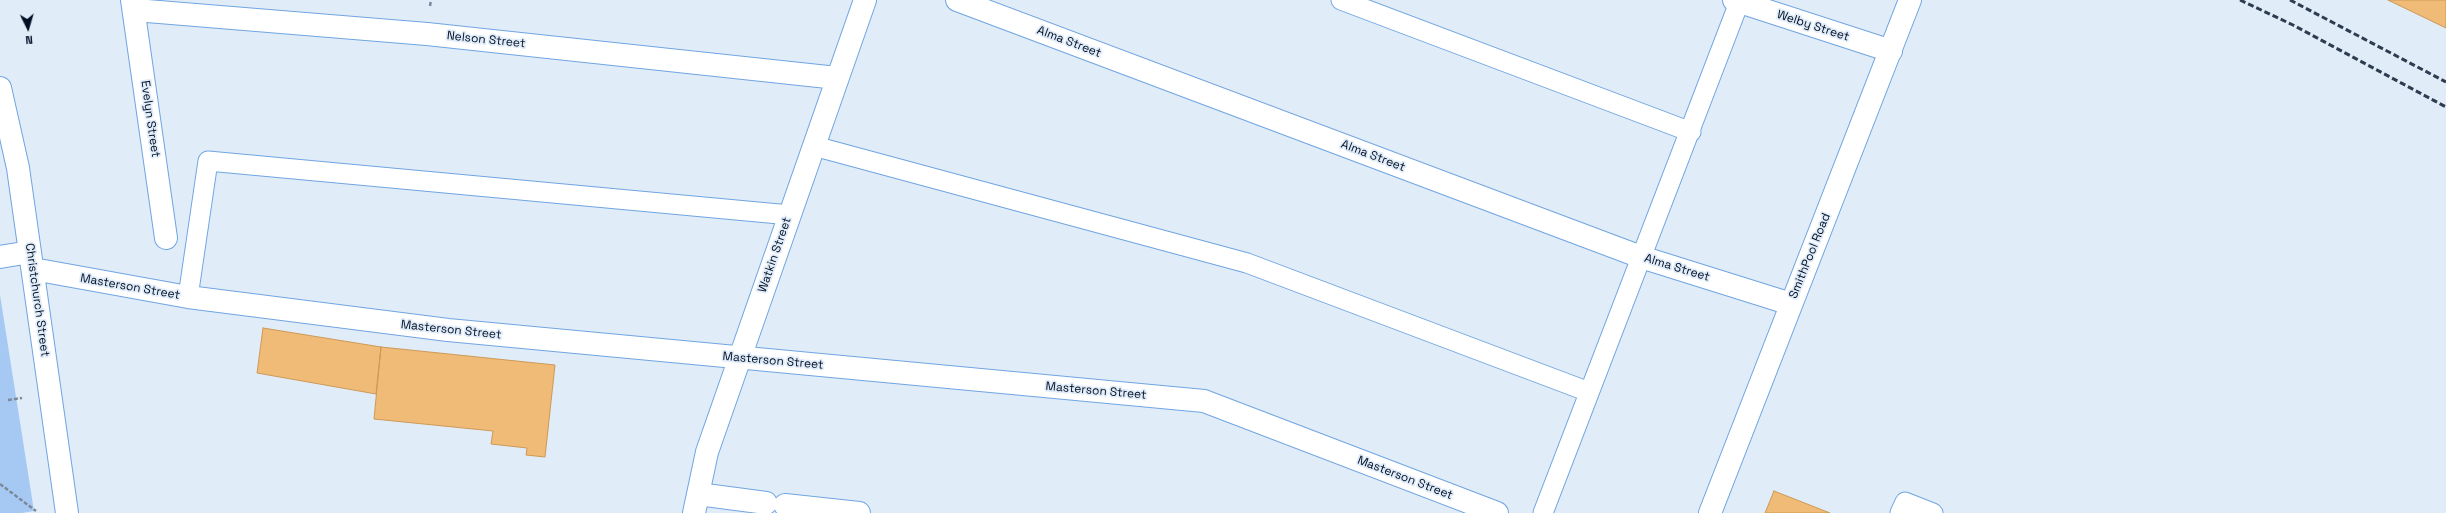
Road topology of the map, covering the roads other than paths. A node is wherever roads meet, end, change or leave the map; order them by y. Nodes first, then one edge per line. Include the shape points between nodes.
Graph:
1 (865, 0) edge
2 (957, 0) edge
3 (1341, 0) edge
4 (1910, 0) edge
5 (1738, 1) edge
6 (133, 5) edge
7 (1891, 51) junction
8 (838, 78) junction
9 (0, 88) edge
10 (1691, 132) junction
11 (814, 146) junction
12 (790, 215) junction
13 (166, 238) dead end
14 (0, 257) edge
15 (1641, 257) junction
16 (31, 260) junction
17 (188, 297) junction
18 (1791, 304) junction
19 (739, 358) junction
20 (1589, 392) junction
21 (696, 504) edge
22 (67, 513) edge
23 (859, 513) edge
24 (1497, 513) edge
25 (1543, 513) edge
26 (1710, 513) edge
27 (1900, 513) edge
28 (1933, 513) edge

1 - 8 street, Watkin Street
2 - 15 street, Alma Street
3 - 10 lane
4 - 7 street, SmithPool Road
5 - 7 street, Welby Street
5 - 10 lane
6 - 8 street, Nelson Street
6 - 13 street, Evelyn Street
7 - 18 street, SmithPool Road
8 - 11 street, Watkin Street
9 - 16 street, Christchurch Street via 18,168
10 - 15 lane
11 - 12 street, Watkin Street
11 - 20 lane via 1247,263
12 - 17 lane via 208,162
12 - 19 street, Watkin Street
14 - 16 street, Masterson Street
15 - 18 street, Alma Street
15 - 20 lane
16 - 17 street, Masterson Street
16 - 22 street, Christchurch Street
17 - 19 street, Masterson Street via 448,330
18 - 26 street, SmithPool Road
19 - 21 street, Watkin Street via 707,452
19 - 24 street, Masterson Street via 1204,401
20 - 25 lane
21 - 23 street via 775,504
27 - 28 lane via 1905,502

